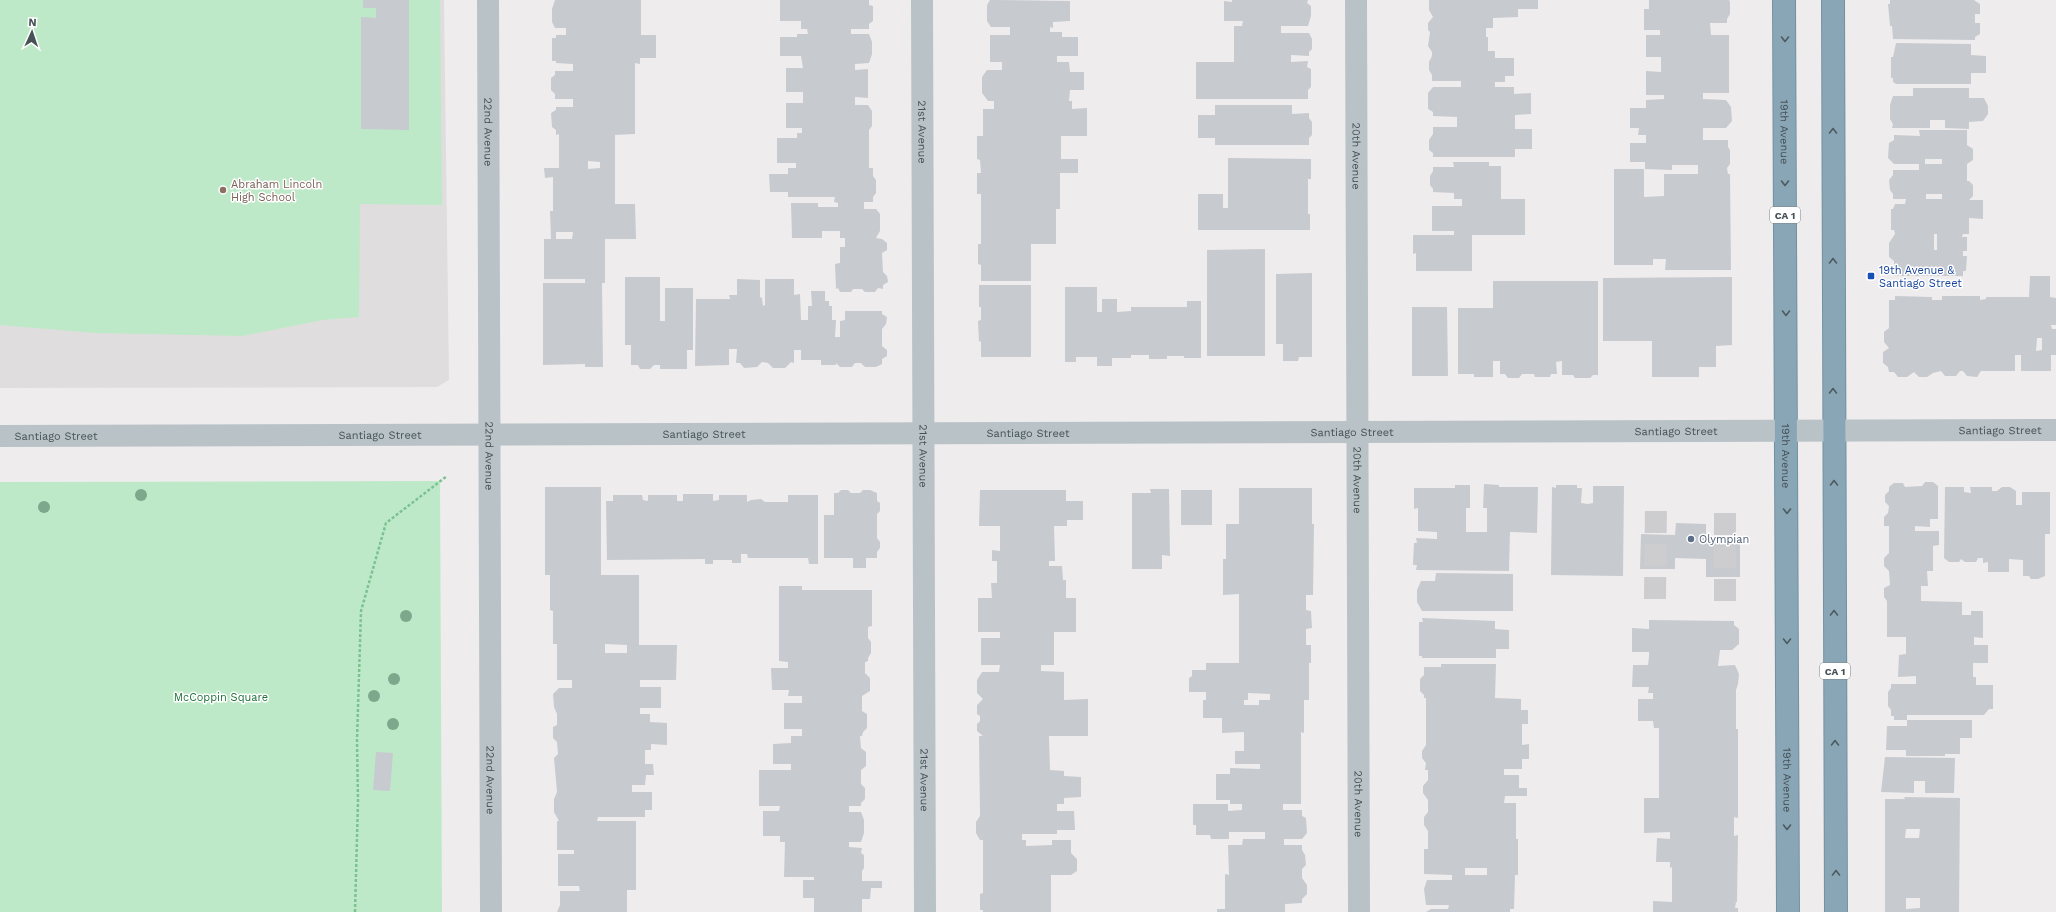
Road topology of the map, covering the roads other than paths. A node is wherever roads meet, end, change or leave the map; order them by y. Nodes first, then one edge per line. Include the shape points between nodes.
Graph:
1 (488, 0) edge
2 (922, 0) edge
3 (1356, 0) edge
4 (1784, 0) edge
5 (1833, 0) edge
6 (1787, 430) junction
7 (1834, 430) junction
8 (2056, 430) edge
9 (1358, 432) junction
10 (924, 433) junction
11 (490, 434) junction
12 (0, 436) edge
13 (491, 912) edge
14 (925, 912) edge
15 (1359, 912) edge
16 (1788, 912) edge
17 (1836, 912) edge

1 - 11 street, 22nd Avenue
2 - 10 street, 21st Avenue
3 - 9 street, 20th Avenue
4 -> 6 highway, 19th Avenue / CA 1
7 -> 5 highway, CA 1
6 - 7 street, Santiago Street
6 - 9 street, Santiago Street
6 -> 16 highway, 19th Avenue / CA 1
7 - 8 street, Santiago Street
17 -> 7 highway, CA 1
9 - 10 street, Santiago Street
9 - 15 street, 20th Avenue
10 - 11 street, Santiago Street
10 - 14 street, 21st Avenue
11 - 12 street, Santiago Street
11 - 13 street, 22nd Avenue

